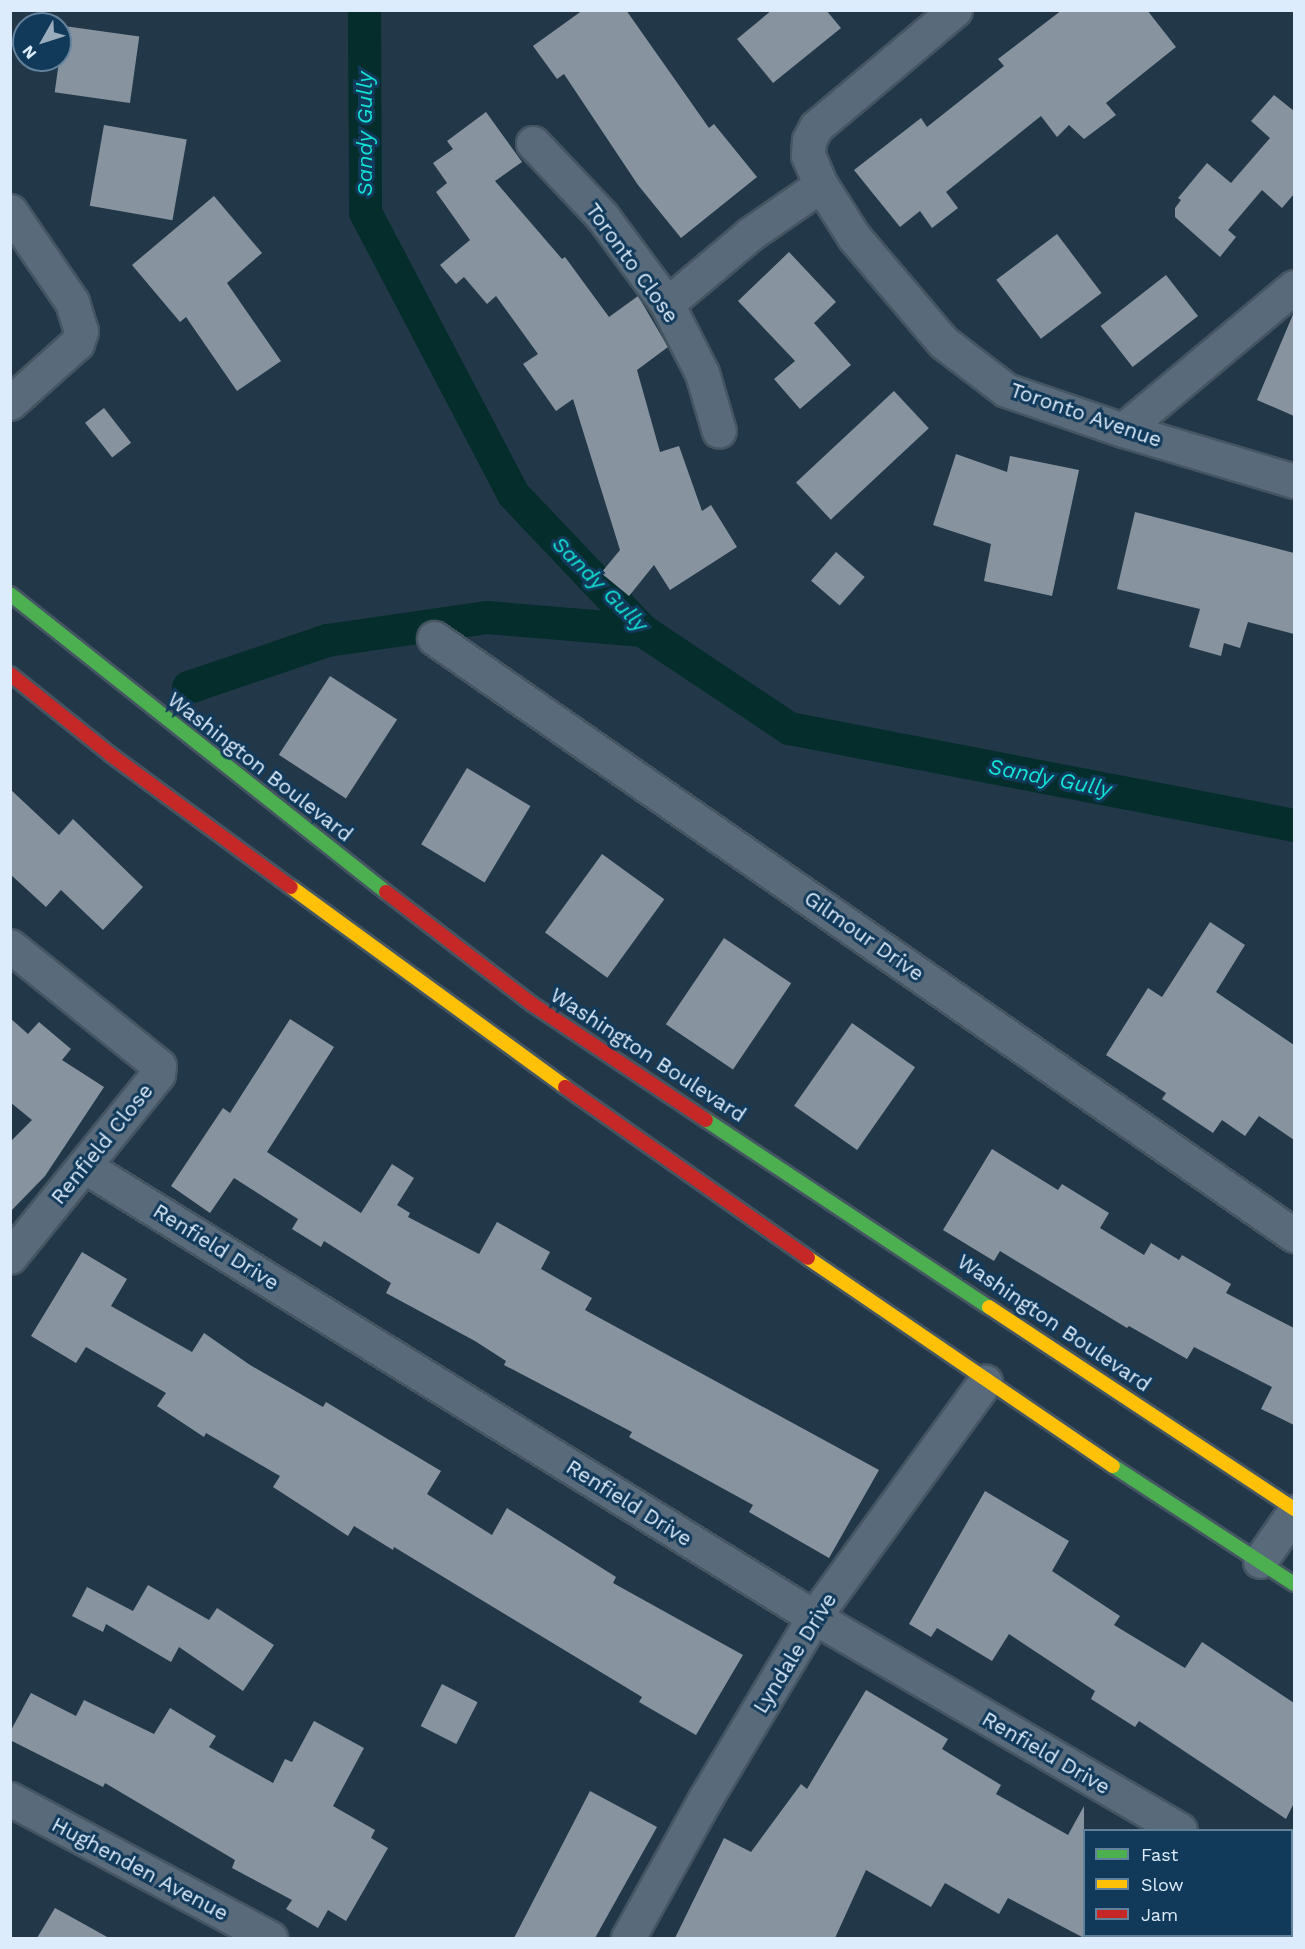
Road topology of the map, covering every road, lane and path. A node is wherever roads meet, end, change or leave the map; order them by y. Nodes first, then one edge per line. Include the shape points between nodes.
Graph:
1 (934, 17) edge
2 (533, 143) dead end
3 (821, 185) junction
4 (10, 210) edge
5 (1294, 287) edge
6 (667, 304) junction
7 (10, 403) edge
8 (1123, 430) junction
9 (719, 431) dead end
10 (1294, 481) edge
11 (10, 594) edge
12 (434, 638) dead end
13 (10, 674) edge
14 (10, 946) edge
15 (84, 1166) junction
16 (1294, 1235) edge
17 (10, 1257) edge
18 (985, 1382) junction
19 (1294, 1510) edge
20 (1260, 1562) junction
21 (1294, 1584) edge
22 (814, 1617) junction
23 (10, 1799) edge
24 (1178, 1829) edge
25 (270, 1938) edge
26 (628, 1938) edge

1 - 3 street, Toronto Avenue via 816,127 809,140 808,155
2 - 6 street, Toronto Close via 603,216
3 - 6 street via 750,234
3 - 8 street, Toronto Avenue via 854,237 943,342 1006,390
4 - 7 street via 72,302 81,331 77,344
5 - 8 street
6 - 9 street, Toronto Close via 702,373
8 - 10 street, Toronto Avenue
11 - 19 highway, Washington Boulevard via 266,801 532,1004
12 - 16 street, Gilmour Drive
13 - 18 highway via 111,755 592,1107
14 - 15 street, Renfield Close via 159,1066 158,1074
15 - 17 street, Renfield Close
15 - 22 street, Renfield Drive
18 - 20 highway
18 - 22 street, Lyndale Drive
19 - 20 street
20 - 21 highway
22 - 24 street, Renfield Drive
22 - 26 street, Lyndale Drive via 705,1799
23 - 25 street, Hughenden Avenue

